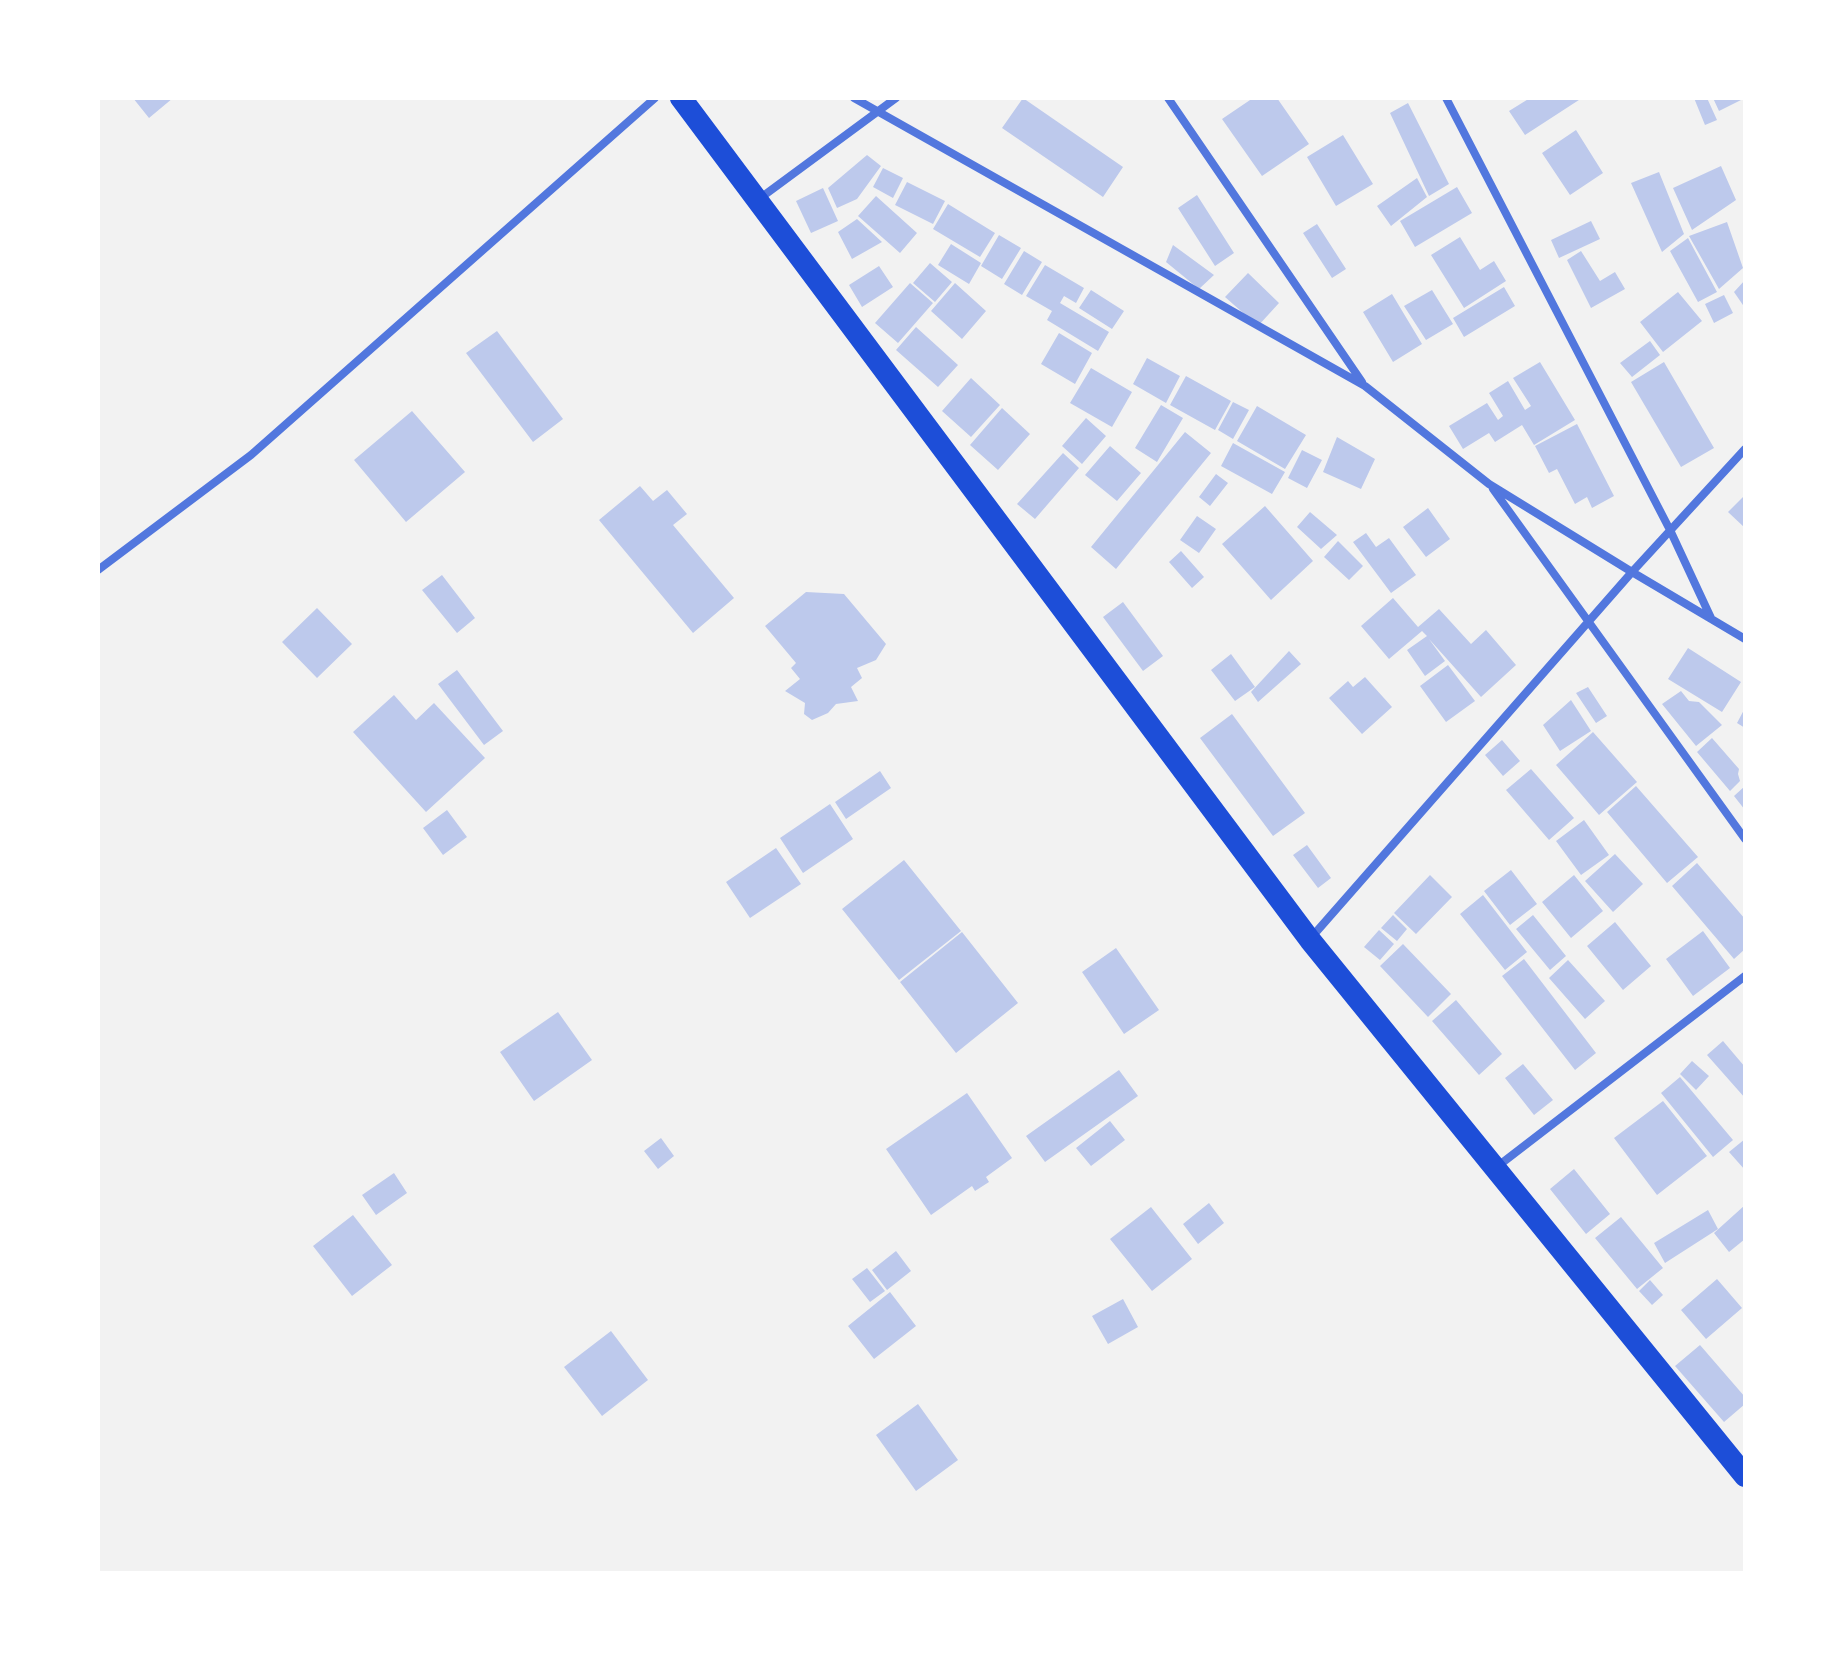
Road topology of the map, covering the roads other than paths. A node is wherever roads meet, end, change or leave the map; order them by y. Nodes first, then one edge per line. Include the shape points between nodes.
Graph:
1 (655, 98) edge
2 (681, 98) edge
3 (854, 98) edge
4 (896, 98) edge
5 (1168, 98) edge
6 (1446, 98) edge
7 (878, 112) junction
8 (758, 200) junction
9 (1365, 386) junction
10 (1745, 449) edge
11 (1489, 484) junction
12 (1670, 530) junction
13 (98, 570) edge
14 (1632, 572) junction
15 (1711, 618) junction
16 (1589, 622) junction
17 (1745, 639) edge
18 (1745, 839) edge
19 (1310, 940) junction
20 (1745, 976) edge
21 (1494, 1169) junction
22 (1745, 1476) edge

1 - 13 street via 251,455
2 - 8 highway
3 - 7 street
4 - 7 street
5 - 9 street
6 - 12 street
7 - 8 street
7 - 9 street
8 - 19 highway
9 - 11 street
10 - 12 street
11 - 14 street
11 - 16 street
12 - 14 street
12 - 15 street
14 - 15 street
14 - 16 street
15 - 17 street
16 - 18 street
16 - 19 street
19 - 21 highway
20 - 21 street
21 - 22 highway

